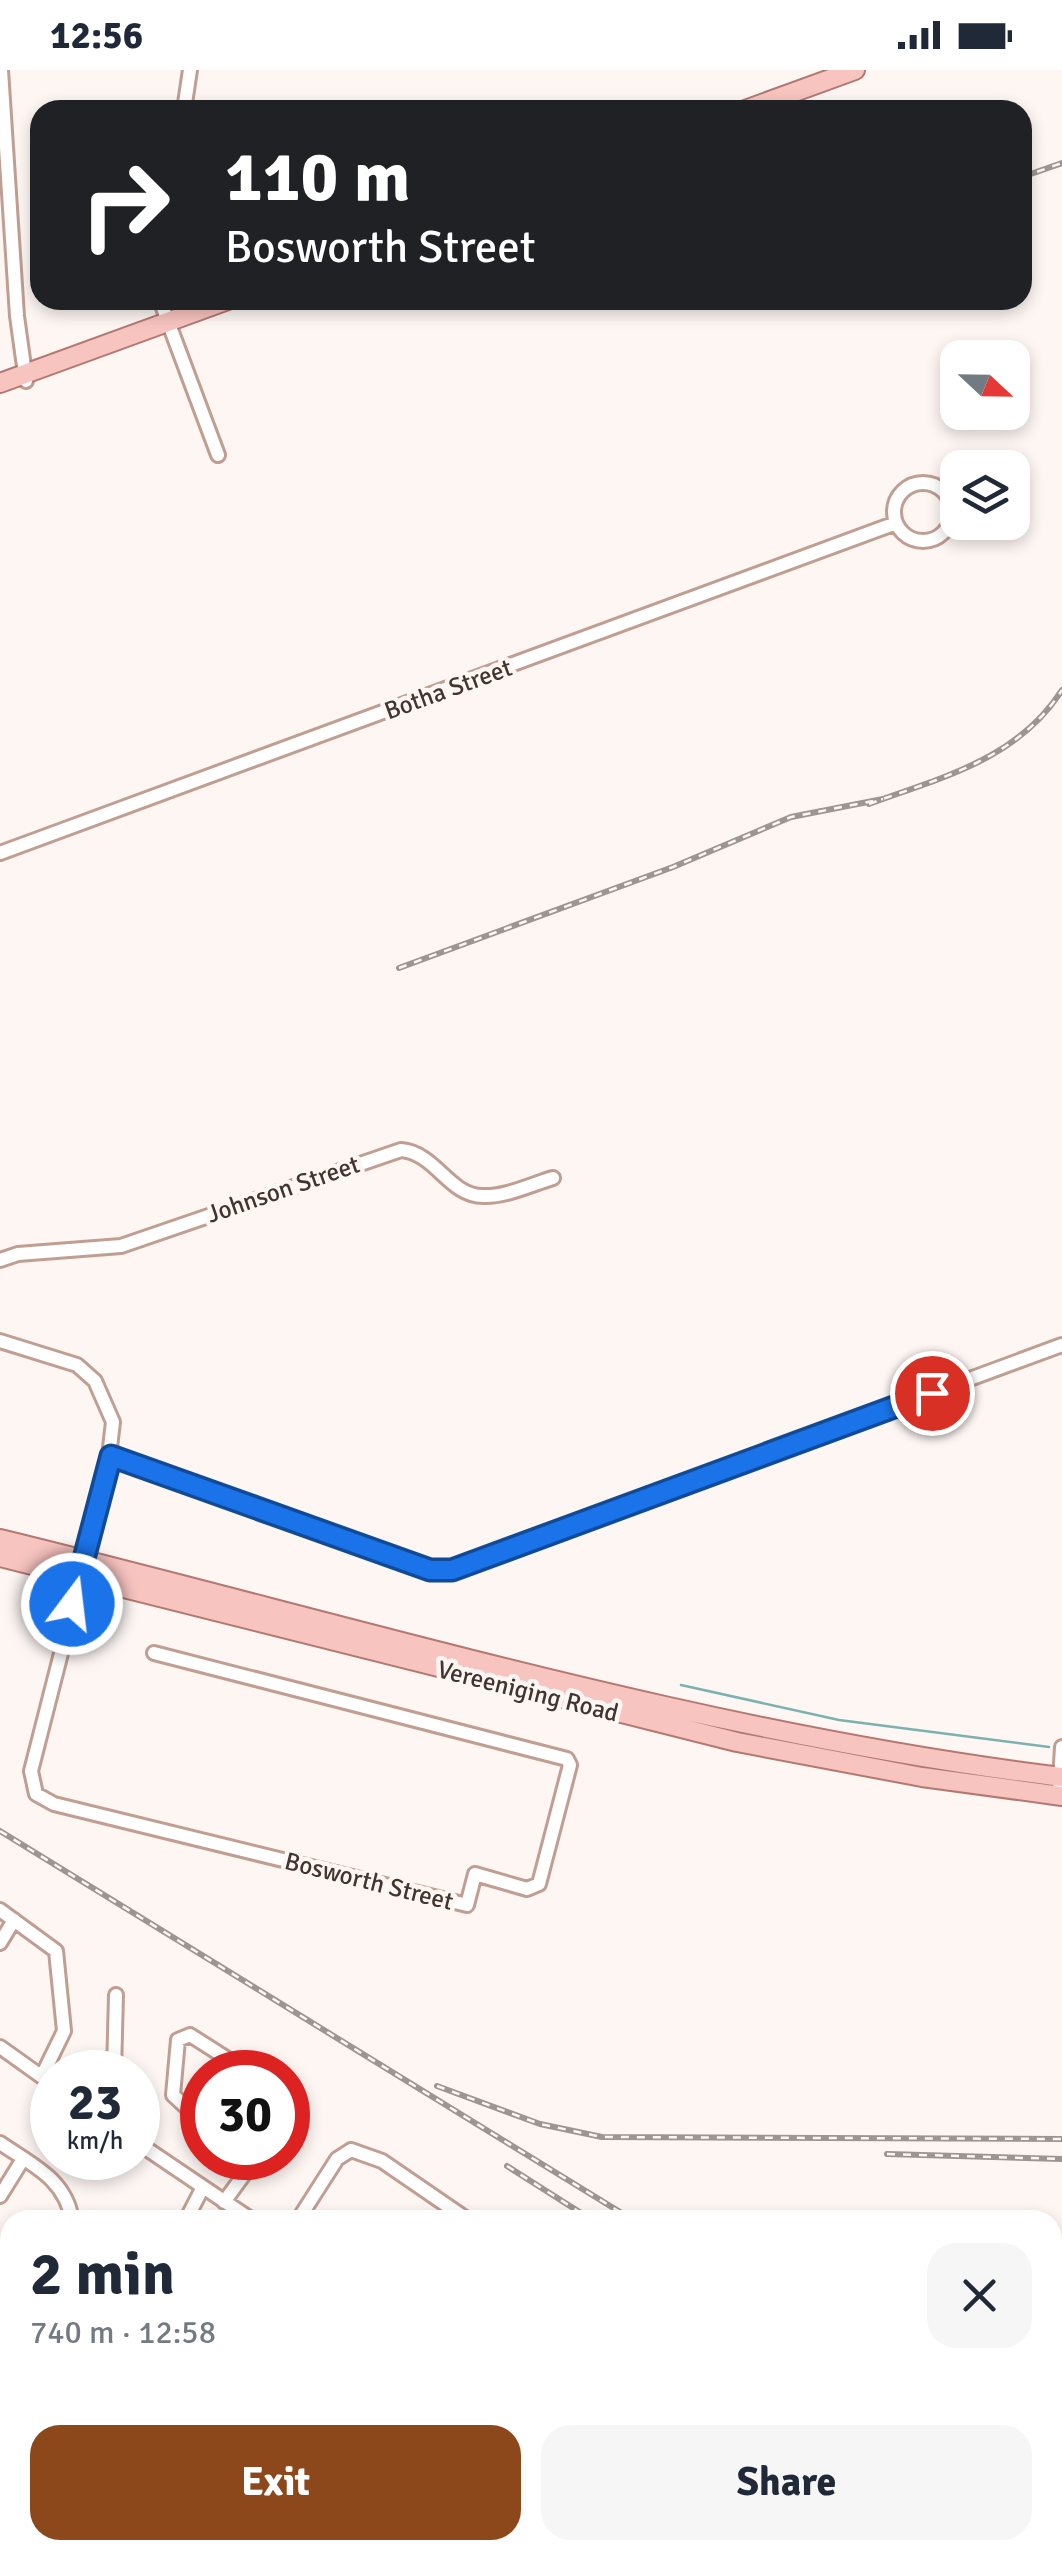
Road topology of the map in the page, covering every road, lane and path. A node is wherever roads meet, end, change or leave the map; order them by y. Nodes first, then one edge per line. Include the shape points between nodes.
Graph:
1 (2, 70) edge
2 (190, 70) edge
3 (855, 70) edge
4 (186, 100) edge
5 (772, 100) edge
6 (164, 310) edge
7 (201, 310) edge
8 (168, 322) junction
9 (26, 378) junction
10 (0, 383) edge
11 (0, 392) edge
12 (218, 455) dead end
13 (896, 523) junction
14 (0, 853) edge
15 (553, 1178) dead end
16 (0, 1260) edge
17 (0, 1341) edge
18 (1062, 1345) edge
19 (111, 1456) junction
20 (0, 1539) edge
21 (0, 1556) edge
22 (82, 1568) junction
23 (154, 1653) dead end
24 (1062, 1747) edge
25 (1061, 1786) edge
26 (0, 1910) edge
27 (14, 1920) junction
28 (0, 1943) edge
29 (116, 1995) dead end
30 (0, 2047) edge
31 (57, 2050) edge
32 (115, 2050) edge
33 (213, 2050) edge
34 (30, 2068) edge
35 (180, 2102) edge
36 (0, 2143) edge
37 (160, 2158) edge
38 (24, 2159) junction
39 (239, 2180) edge
40 (202, 2187) junction
41 (0, 2196) edge
42 (224, 2202) junction
43 (71, 2210) edge
44 (191, 2210) edge
45 (236, 2210) edge
46 (304, 2210) edge
47 (453, 2210) edge

1 - 9 street
2 - 4 street
3 - 5 main road
6 - 8 street
7 - 8 main road
8 - 9 main road
8 - 12 street
9 - 10 main road
9 - 11 main road
13 - 13 street via 898,496 912,485 930,484 950,502 947,528 933,539 907,537
13 - 14 street, Botha Street
15 - 16 street, Johnson Street via 474,1195 426,1157 401,1150 121,1246
17 - 19 street, Bosworth Street via 66,1359 87,1373 110,1411
18 - 19 street via 452,1570 430,1570
19 - 22 street, Bosworth Street
20 - 22 main road, Vereeniging Road
21 - 22 main road, Vereeniging Road
22 - 23 street, Bosworth Street via 31,1771 32,1788 42,1799 467,1905 475,1874 527,1889 539,1884 570,1765 566,1759
22 - 25 main road, Vereeniging Road via 753,1727
24 - 25 street
26 - 27 street
27 - 28 street
27 - 31 street via 47,1940 58,1961 64,2031
29 - 32 street
30 - 34 street
33 - 35 street via 190,2036 178,2040 173,2096
36 - 38 street
37 - 40 street
38 - 41 street
38 - 43 street via 60,2184
39 - 42 street
40 - 42 street
40 - 44 street
42 - 45 street
46 - 47 street via 337,2159 351,2150 382,2162

